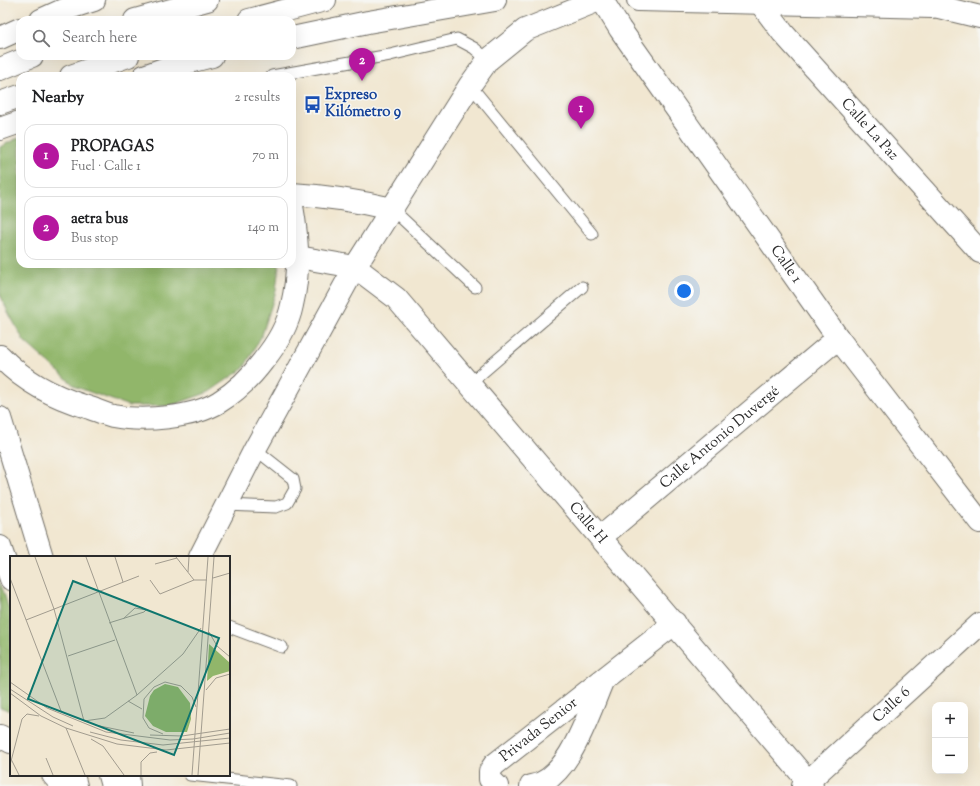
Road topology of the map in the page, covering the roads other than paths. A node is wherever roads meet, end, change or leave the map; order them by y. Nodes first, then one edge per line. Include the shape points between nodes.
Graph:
1 (94, 0) edge
2 (207, 0) edge
3 (326, 0) edge
4 (495, 0) edge
5 (598, 0) edge
6 (602, 0) edge
7 (638, 0) edge
8 (910, 0) edge
9 (761, 4) junction
10 (71, 5) edge
11 (942, 7) junction
12 (289, 8) junction
13 (49, 16) edge
14 (149, 16) edge
15 (262, 16) edge
16 (273, 16) edge
17 (980, 17) edge
18 (16, 31) edge
19 (296, 37) edge
20 (0, 38) edge
21 (22, 60) edge
22 (117, 60) edge
23 (182, 60) edge
24 (197, 60) edge
25 (488, 60) junction
26 (166, 68) junction
27 (0, 69) edge
28 (82, 72) edge
29 (155, 72) edge
30 (294, 72) edge
31 (470, 85) junction
32 (16, 98) edge
33 (0, 104) edge
34 (16, 123) edge
35 (0, 129) edge
36 (296, 194) edge
37 (392, 209) junction
38 (296, 227) edge
39 (592, 234) dead end
40 (980, 252) edge
41 (298, 257) junction
42 (355, 267) junction
43 (582, 286) dead end
44 (475, 287) dead end
45 (838, 338) junction
46 (0, 356) edge
47 (470, 384) junction
48 (0, 418) edge
49 (255, 449) junction
50 (227, 505) junction
51 (980, 522) edge
52 (601, 537) junction
53 (0, 547) edge
54 (42, 556) edge
55 (201, 556) edge
56 (10, 576) edge
57 (675, 623) junction
58 (980, 624) edge
59 (230, 628) edge
60 (282, 647) dead end
61 (603, 679) junction
62 (0, 736) edge
63 (10, 741) edge
64 (54, 776) edge
65 (73, 776) edge
66 (109, 776) edge
67 (128, 776) edge
68 (199, 776) edge
69 (808, 784) edge
70 (64, 786) edge
71 (76, 786) edge
72 (112, 786) edge
73 (129, 786) edge
74 (291, 786) edge
75 (497, 786) edge
76 (531, 786) edge

1 - 10 main road
2 - 14 main road
3 - 12 main road
4 - 19 main road
5 - 25 main road via 525,30
6 - 45 main road, Calle 1
7 - 9 main road
8 - 11 main road
9 - 11 main road
9 - 40 main road, Calle La Paz via 782,33
10 - 13 main road
11 - 17 main road
12 - 15 main road
12 - 16 main road
18 - 20 main road
21 - 27 main road
22 - 28 main road
23 - 26 main road
24 - 26 main road
25 - 30 lane via 474,48 457,39 390,55
25 - 31 main road
26 - 29 main road
31 - 37 main road
31 - 39 lane
32 - 33 main road
34 - 35 main road
36 - 37 main road via 344,198
37 - 42 main road
37 - 44 lane
38 - 41 main road
41 - 42 main road
41 - 46 main road via 292,305 284,328 270,352 249,379 219,402 186,414 152,419 114,416 52,395 26,379
42 - 47 main road, Calle H via 396,298
42 - 49 main road
43 - 47 lane
45 - 51 main road, Calle 1
45 - 52 main road, Calle Antonio Duvergé
47 - 52 main road, Calle H
48 - 54 main road
49 - 50 main road
49 - 50 lane via 293,479 295,489 287,503 276,507
50 - 55 main road
52 - 57 main road, Calle H
53 - 56 main road
57 - 61 main road, Privada Senior
57 - 69 main road, Calle H
58 - 69 main road, Calle 6
59 - 60 lane
61 - 75 main road, Privada Senior via 494,765 490,771 490,779
61 - 76 main road, Privada Senior via 567,761 546,781
62 - 63 main road
64 - 70 main road
65 - 71 main road
66 - 72 main road
67 - 73 main road
68 - 74 lane

